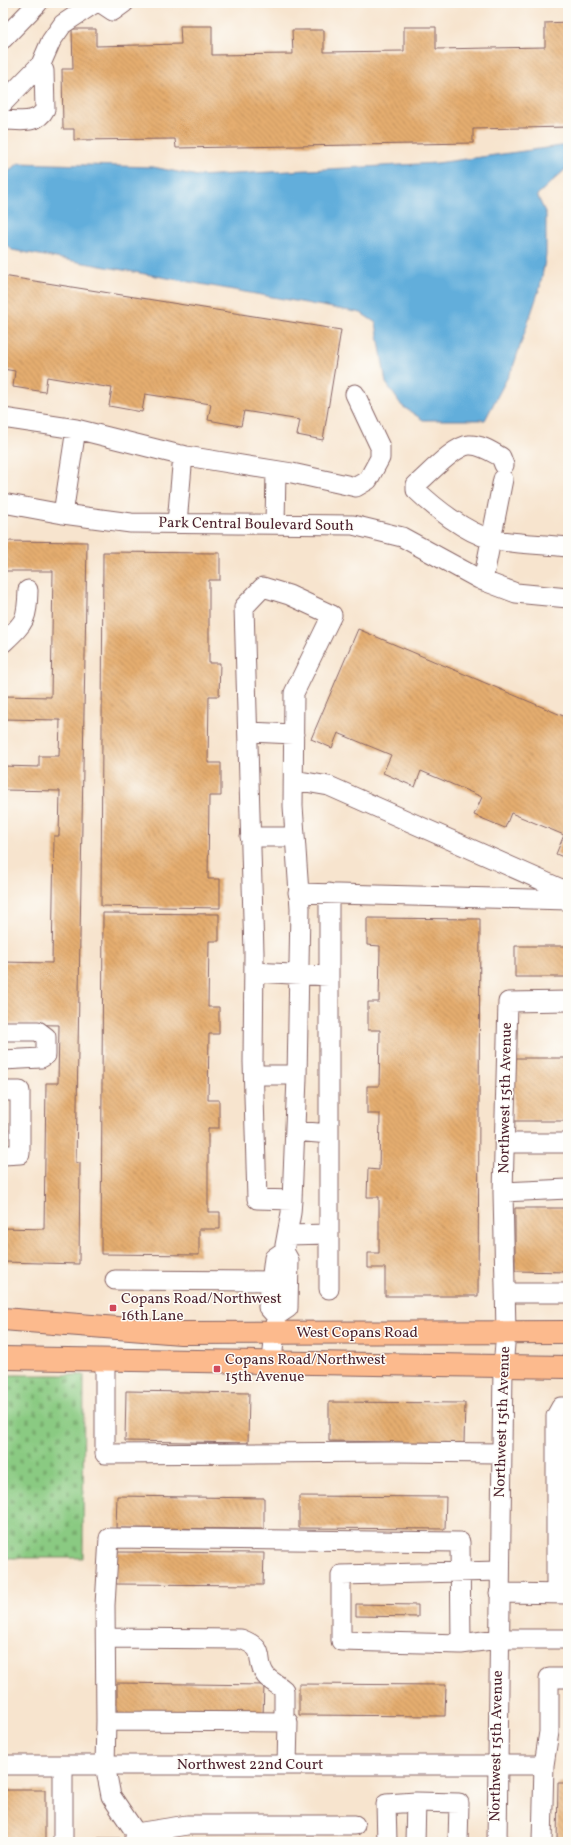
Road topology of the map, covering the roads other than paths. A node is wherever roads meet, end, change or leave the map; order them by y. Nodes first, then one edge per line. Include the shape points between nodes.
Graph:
1 (38, 3) edge
2 (95, 3) edge
3 (101, 3) edge
4 (124, 3) edge
5 (5, 31) edge
6 (41, 64) junction
7 (3, 103) edge
8 (3, 120) edge
9 (355, 394) dead end
10 (3, 418) edge
11 (76, 429) junction
12 (183, 455) junction
13 (276, 471) junction
14 (3, 503) edge
15 (63, 514) junction
16 (177, 523) junction
17 (275, 524) junction
18 (491, 539) junction
19 (568, 547) edge
20 (483, 581) junction
21 (28, 590) dead end
22 (568, 598) edge
23 (3, 643) edge
24 (248, 732) junction
25 (294, 734) junction
26 (294, 780) junction
27 (250, 837) junction
28 (295, 837) junction
29 (568, 892) edge
30 (298, 893) junction
31 (329, 893) junction
32 (568, 900) edge
33 (254, 972) junction
34 (299, 975) junction
35 (329, 976) junction
36 (568, 1001) edge
37 (3, 1031) edge
38 (329, 1050) junction
39 (298, 1051) junction
40 (3, 1060) edge
41 (297, 1074) junction
42 (254, 1075) junction
43 (3, 1091) edge
44 (295, 1132) junction
45 (329, 1134) junction
46 (504, 1144) junction
47 (568, 1144) edge
48 (3, 1155) edge
49 (568, 1189) edge
50 (503, 1192) junction
51 (292, 1200) junction
52 (329, 1234) junction
53 (286, 1243) junction
54 (115, 1280) dead end
55 (271, 1281) junction
56 (329, 1289) dead end
57 (505, 1293) junction
58 (568, 1293) edge
59 (3, 1319) edge
60 (275, 1324) junction
61 (506, 1332) junction
62 (568, 1332) edge
63 (3, 1358) edge
64 (105, 1360) junction
65 (272, 1363) junction
66 (568, 1367) edge
67 (502, 1368) junction
68 (568, 1407) edge
69 (562, 1449) edge
70 (501, 1453) junction
71 (499, 1570) junction
72 (460, 1572) junction
73 (499, 1593) junction
74 (562, 1594) edge
75 (106, 1638) junction
76 (498, 1639) junction
77 (568, 1639) edge
78 (461, 1644) junction
79 (568, 1678) edge
80 (106, 1721) junction
81 (284, 1722) junction
82 (3, 1765) edge
83 (63, 1765) junction
84 (105, 1765) junction
85 (287, 1765) junction
86 (544, 1765) junction
87 (497, 1766) junction
88 (416, 1802) junction
89 (356, 1825) dead end
90 (135, 1838) edge
91 (63, 1842) edge
92 (387, 1842) edge
93 (415, 1842) edge
94 (458, 1842) edge
95 (496, 1842) edge
96 (542, 1842) edge

1 - 5 street
2 - 6 street via 63,24 51,41
3 - 4 street via 113,10
6 - 7 street
6 - 8 street via 44,71 45,109 42,115 34,121
9 - 13 street via 380,447 380,458 368,480 356,487
10 - 11 street
11 - 12 street
11 - 15 street
12 - 13 street
12 - 16 street
13 - 17 street
14 - 15 street, Park Central Boulevard South
15 - 16 street, Park Central Boulevard South via 131,523
16 - 17 street, Park Central Boulevard South
17 - 20 street, Park Central Boulevard South via 353,525 402,537
18 - 18 street via 474,533 431,504 416,490 416,485 456,450 468,445 480,447 501,457 504,472
18 - 19 street
18 - 20 street
20 - 22 street, Park Central Boulevard South via 516,593
21 - 23 street via 27,615 18,629
24 - 25 street
24 - 25 street via 244,607 263,587 290,595 332,615 294,693
24 - 27 street
25 - 26 street
26 - 28 street
26 - 29 street via 329,786
27 - 28 street
27 - 33 street
28 - 30 street
30 - 31 street
30 - 34 street
31 - 32 street
31 - 35 street
33 - 34 street
33 - 42 street
34 - 35 street
34 - 39 street
35 - 38 street
36 - 46 street, Northwest 15th Avenue via 508,1002
37 - 40 street via 38,1031 46,1037 46,1055 41,1058
38 - 39 street
38 - 45 street
39 - 41 street
41 - 42 street
41 - 44 street
42 - 51 street via 256,1199
43 - 48 street via 20,1091 20,1154
44 - 45 street
44 - 51 street
45 - 52 street
46 - 47 street
46 - 50 street, Northwest 15th Avenue
49 - 50 street
50 - 57 street, Northwest 15th Avenue
51 - 53 street
52 - 53 street
52 - 56 street
53 - 55 street via 274,1258
53 - 60 street via 289,1260 288,1308
54 - 55 street
55 - 60 street via 268,1307
57 - 58 street
57 - 61 street, Northwest 15th Avenue
59 - 60 main road, West Copans Road via 181,1333
60 - 61 main road, West Copans Road
60 - 65 street
61 - 62 main road, West Copans Road
61 - 67 street, Northwest 15th Avenue
63 - 64 main road, West Copans Road
64 - 65 main road, West Copans Road
64 - 70 street via 105,1454
65 - 67 main road, West Copans Road
66 - 67 main road, West Copans Road
67 - 70 street, Northwest 15th Avenue
68 - 69 street via 561,1407 556,1416
69 - 74 street
70 - 71 street, Northwest 15th Avenue
71 - 72 street
71 - 73 street, Northwest 15th Avenue
72 - 75 street via 460,1542 109,1538
72 - 78 street
72 - 78 street via 341,1575 340,1642
73 - 74 street
73 - 76 street, Northwest 15th Avenue
75 - 80 street
75 - 81 street via 241,1639 251,1643 259,1651 266,1677 284,1690
76 - 77 street
76 - 78 street
76 - 87 street, Northwest 15th Avenue
79 - 86 street via 549,1678 549,1732
80 - 81 street
80 - 84 street
81 - 85 street via 288,1722
82 - 83 street, Northwest 22nd Court
83 - 84 street, Northwest 22nd Court
83 - 91 street
84 - 85 street, Northwest 22nd Court
84 - 90 street via 111,1796
85 - 87 street, Northwest 22nd Court
86 - 87 street, Northwest 22nd Court
86 - 96 street
87 - 95 street, Northwest 15th Avenue
88 - 92 street via 386,1804
88 - 93 street
88 - 94 street via 459,1803
89 - 90 street via 187,1825

